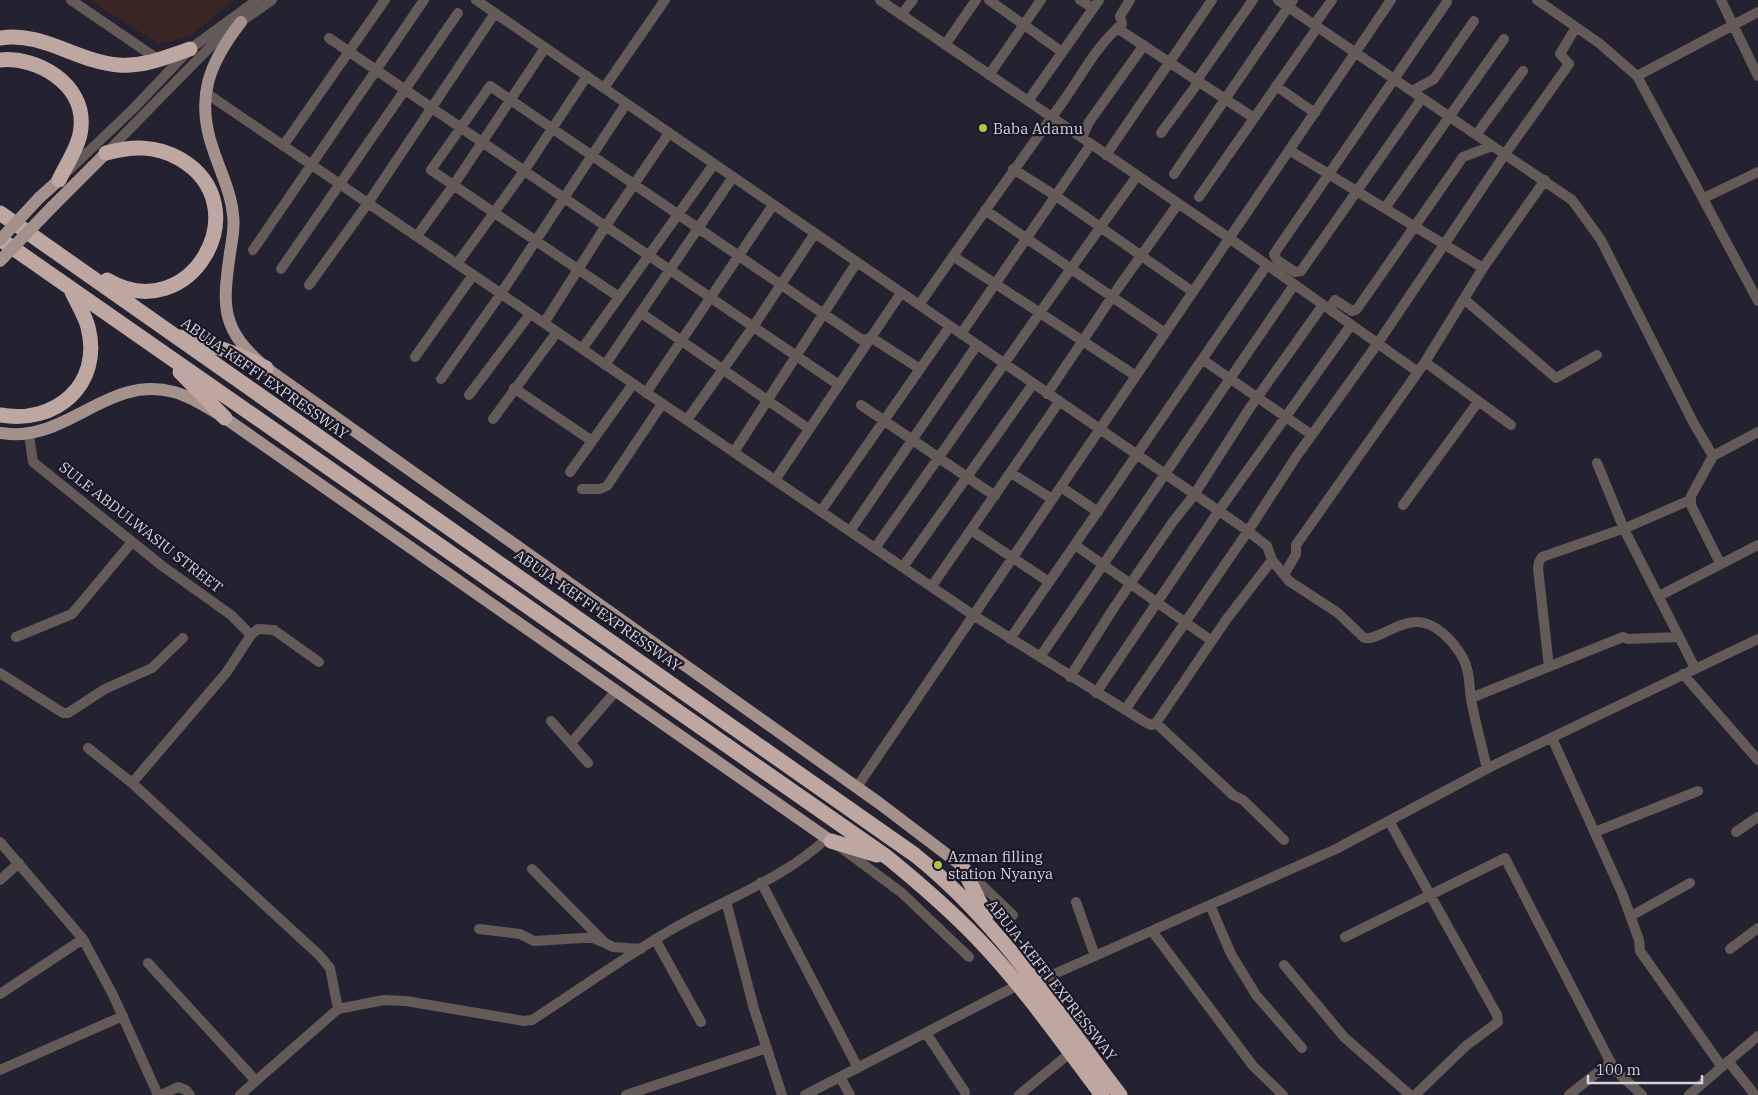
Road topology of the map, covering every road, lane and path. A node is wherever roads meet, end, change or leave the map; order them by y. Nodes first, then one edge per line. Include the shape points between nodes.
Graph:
1 (71, 0) edge
2 (257, 0) edge
3 (272, 0) edge
4 (385, 0) edge
5 (424, 0) edge
6 (476, 0) edge
7 (665, 0) edge
8 (880, 0) edge
9 (912, 0) edge
10 (976, 0) edge
11 (989, 0) edge
12 (1041, 0) edge
13 (1080, 0) edge
14 (1130, 0) edge
15 (1212, 0) edge
16 (1253, 0) edge
17 (1278, 0) edge
18 (1332, 0) edge
19 (1391, 0) edge
20 (1537, 0) edge
21 (1721, 0) edge
22 (1447, 2) dead end
23 (1096, 4) edge
24 (1290, 4) edge
25 (1758, 12) edge
26 (495, 13) junction
27 (458, 14) dead end
28 (901, 15) junction
29 (241, 22) junction
30 (1474, 22) dead end
31 (1024, 25) junction
32 (1732, 26) junction
33 (1316, 27) junction
34 (1576, 27) junction
35 (1117, 28) junction
36 (0, 38) edge
37 (329, 38) dead end
38 (1504, 39) dead end
39 (945, 45) junction
40 (1144, 45) junction
41 (545, 48) junction
42 (190, 49) junction
43 (349, 52) junction
44 (1062, 52) junction
45 (1355, 54) junction
46 (0, 60) edge
47 (159, 60) junction
48 (1170, 62) junction
49 (377, 71) junction
50 (1523, 71) dead end
51 (989, 75) junction
52 (586, 76) junction
53 (1637, 76) junction
54 (1758, 76) edge
55 (1197, 80) junction
56 (1395, 80) junction
57 (1276, 86) junction
58 (604, 88) junction
59 (404, 89) junction
60 (1412, 91) junction
61 (206, 93) junction
62 (1422, 98) junction
63 (511, 100) junction
64 (1226, 100) junction
65 (1028, 101) junction
66 (626, 104) junction
67 (432, 108) junction
68 (1314, 114) junction
69 (1050, 117) junction
70 (1450, 117) junction
71 (1254, 118) junction
72 (460, 127) junction
73 (552, 129) junction
74 (669, 133) junction
75 (1161, 133) dead end
76 (1476, 134) junction
77 (1082, 138) junction
78 (482, 142) junction
79 (1091, 144) junction
80 (283, 146) junction
81 (1492, 146) junction
82 (1289, 150) junction
83 (106, 153) junction
84 (1505, 154) junction
85 (592, 155) junction
86 (1106, 155) junction
87 (714, 164) junction
88 (311, 165) junction
89 (1013, 169) junction
90 (524, 171) junction
91 (1758, 172) edge
92 (1328, 173) junction
93 (1174, 174) dead end
94 (1137, 176) junction
95 (733, 177) junction
96 (59, 180) junction
97 (1545, 180) junction
98 (634, 184) junction
99 (340, 185) junction
100 (452, 186) junction
101 (1357, 191) junction
102 (1056, 196) junction
103 (1199, 197) dead end
104 (1704, 198) junction
105 (564, 199) junction
106 (368, 204) junction
107 (1178, 204) junction
108 (773, 205) junction
109 (1385, 208) junction
110 (985, 210) junction
111 (0, 212) edge
112 (493, 213) junction
113 (676, 214) junction
114 (1416, 226) junction
115 (605, 227) junction
116 (1100, 227) junction
117 (698, 229) junction
118 (815, 233) junction
119 (417, 236) junction
120 (1229, 238) junction
121 (0, 240) edge
122 (1026, 240) junction
123 (536, 241) junction
124 (1444, 244) junction
125 (50, 250) junction
126 (253, 250) dead end
127 (648, 256) junction
128 (738, 256) junction
129 (953, 256) junction
130 (1141, 256) junction
131 (0, 261) edge
132 (857, 262) junction
133 (457, 264) junction
134 (1267, 265) junction
135 (281, 268) dead end
136 (1483, 268) junction
137 (1070, 269) junction
138 (578, 270) junction
139 (670, 272) junction
140 (472, 275) junction
141 (996, 283) junction
142 (780, 285) junction
143 (1294, 285) junction
144 (309, 286) dead end
145 (72, 290) junction
146 (1192, 292) junction
147 (901, 293) junction
148 (500, 295) junction
149 (619, 297) junction
150 (709, 298) junction
151 (1111, 298) junction
152 (1464, 299) junction
153 (1758, 301) edge
154 (919, 305) junction
155 (1326, 307) junction
156 (1039, 312) junction
157 (641, 313) junction
158 (530, 314) junction
159 (823, 314) junction
160 (544, 323) junction
161 (1351, 325) junction
162 (950, 326) junction
163 (753, 327) junction
164 (557, 332) junction
165 (1165, 333) junction
166 (961, 334) junction
167 (175, 336) junction
168 (872, 338) junction
169 (681, 341) junction
170 (1082, 341) junction
171 (1378, 344) junction
172 (977, 345) junction
173 (582, 349) junction
174 (796, 355) junction
175 (1597, 355) dead end
176 (168, 357) junction
177 (414, 357) dead end
178 (1203, 360) junction
179 (1425, 362) junction
180 (1005, 364) junction
181 (605, 365) junction
182 (266, 368) junction
183 (723, 369) junction
184 (920, 370) junction
185 (1418, 372) junction
186 (1136, 376) junction
187 (442, 379) dead end
188 (1230, 380) junction
189 (633, 384) junction
190 (839, 384) junction
191 (1033, 384) junction
192 (514, 388) junction
193 (646, 393) junction
194 (1047, 394) junction
195 (469, 395) dead end
196 (1257, 398) junction
197 (768, 399) junction
198 (1059, 402) junction
199 (1478, 402) junction
200 (662, 404) junction
201 (861, 405) dead end
202 (0, 415) edge
203 (1286, 417) junction
204 (225, 418) junction
205 (493, 419) dead end
206 (687, 420) junction
207 (885, 420) junction
208 (1511, 425) dead end
209 (809, 429) junction
210 (1100, 430) junction
211 (1758, 432) edge
212 (0, 433) edge
213 (29, 435) junction
214 (1312, 435) junction
215 (912, 439) junction
216 (592, 441) junction
217 (734, 452) junction
218 (1137, 456) junction
219 (1713, 456) junction
220 (940, 457) junction
221 (1597, 463) dead end
222 (570, 472) dead end
223 (1010, 473) junction
224 (1164, 474) junction
225 (967, 477) junction
226 (775, 480) junction
227 (1061, 487) junction
228 (582, 489) dead end
229 (1194, 495) junction
230 (995, 496) junction
231 (1052, 499) junction
232 (1690, 500) junction
233 (1403, 505) dead end
234 (821, 512) junction
235 (1098, 512) junction
236 (1218, 512) junction
237 (1624, 528) junction
238 (971, 530) junction
239 (850, 531) junction
240 (1248, 531) junction
241 (132, 542) junction
242 (1075, 545) junction
243 (1758, 546) edge
244 (875, 548) junction
245 (1012, 557) junction
246 (1272, 560) junction
247 (1720, 563) junction
248 (1102, 564) junction
249 (903, 567) junction
250 (1284, 575) junction
251 (1049, 582) junction
252 (1130, 584) junction
253 (932, 586) junction
254 (1659, 596) junction
255 (1157, 603) junction
256 (973, 615) junction
257 (1186, 623) junction
258 (250, 635) junction
259 (16, 637) dead end
260 (1678, 637) junction
261 (183, 638) dead end
262 (1010, 638) junction
263 (1758, 639) edge
264 (1212, 641) junction
265 (1040, 658) junction
266 (319, 662) dead end
267 (1549, 667) junction
268 (1695, 668) junction
269 (0, 673) edge
270 (1683, 674) junction
271 (1070, 677) junction
272 (616, 691) junction
273 (1096, 693) junction
274 (1471, 698) junction
275 (1125, 710) junction
276 (551, 721) dead end
277 (1156, 723) junction
278 (1552, 738) junction
279 (571, 743) junction
280 (88, 748) dead end
281 (1758, 760) edge
282 (588, 763) dead end
283 (1487, 769) junction
284 (132, 783) junction
285 (856, 787) junction
286 (1698, 791) dead end
287 (1758, 817) edge
288 (1389, 821) junction
289 (1595, 832) junction
290 (1736, 832) dead end
291 (829, 840) junction
292 (1284, 840) dead end
293 (0, 842) edge
294 (19, 863) junction
295 (895, 863) junction
296 (962, 866) junction
297 (532, 869) dead end
298 (0, 880) edge
299 (761, 882) junction
300 (1690, 883) dead end
301 (1432, 894) junction
302 (726, 900) junction
303 (1076, 902) dead end
304 (1210, 905) junction
305 (1013, 915) dead end
306 (1631, 916) junction
307 (1758, 928) edge
308 (479, 929) dead end
309 (993, 930) junction
310 (1152, 931) junction
311 (1345, 937) dead end
312 (82, 939) junction
313 (655, 939) junction
314 (605, 943) junction
315 (641, 949) junction
316 (1730, 949) dead end
317 (1095, 956) junction
318 (969, 957) dead end
319 (148, 963) dead end
320 (1284, 965) dead end
321 (1034, 983) junction
322 (1018, 986) junction
323 (0, 994) edge
324 (338, 1010) junction
325 (123, 1016) junction
326 (701, 1022) dead end
327 (926, 1033) junction
328 (1758, 1036) edge
329 (766, 1048) junction
330 (1302, 1048) dead end
331 (1070, 1053) junction
332 (1611, 1062) junction
333 (1725, 1064) junction
334 (858, 1068) junction
335 (0, 1070) edge
336 (840, 1077) junction
337 (256, 1081) junction
338 (965, 1092) dead end
339 (160, 1095) edge
340 (190, 1095) edge
341 (240, 1095) edge
342 (626, 1095) edge
343 (782, 1095) edge
344 (805, 1095) edge
345 (850, 1095) edge
346 (1019, 1095) edge
347 (1102, 1095) edge
348 (1120, 1095) edge
349 (1283, 1095) edge
350 (1410, 1095) edge
351 (1415, 1095) edge
352 (1568, 1095) edge
353 (1642, 1095) edge
354 (1689, 1095) edge
355 (1755, 1095) edge

1 - 47 street
2 - 42 street
3 - 29 street
4 - 43 street
5 - 49 street
6 - 26 street
7 - 58 street
8 - 28 street
9 - 28 street
10 - 39 street
11 - 31 street
12 - 31 street
13 - 23 street
14 - 35 street
15 - 48 street
16 - 55 street
17 - 24 street
18 - 33 street
19 - 45 street
20 - 34 street
21 - 32 street
22 - 56 street
23 - 44 street
24 - 33 street
24 - 64 street
25 - 32 street
26 - 41 street
26 - 67 street
27 - 59 street
28 - 39 street
29 - 61 main road, ABUJA-KEFFI EXPRESSWAY via 213,63
29 - 83 street via 209,48
30 - 60 street via 1434,79
31 - 44 street
31 - 51 street
32 - 53 street
32 - 54 street
33 - 45 street
33 - 57 street
34 - 53 street
34 - 84 street via 1560,54 1568,64
35 - 40 street
35 - 69 street via 1103,41
36 - 47 highway via 30,38 86,58 118,65
37 - 43 street
38 - 70 street
39 - 51 street
40 - 48 street
40 - 77 street via 1089,122
41 - 52 street
41 - 63 street
42 - 47 highway
42 - 96 street
43 - 49 street
43 - 80 street
44 - 65 street
45 - 56 street
45 - 68 street
46 - 96 highway via 24,60 50,71 62,81 79,108 79,137
48 - 55 street
48 - 86 street
49 - 59 street
49 - 88 street
50 - 76 street
51 - 65 street
52 - 58 street
52 - 73 street
53 - 104 street
55 - 64 street
55 - 75 street
56 - 60 street
56 - 92 street
57 - 68 street
57 - 71 street
58 - 66 street
59 - 67 street
59 - 99 street
60 - 62 street
61 - 80 street
61 - 182 main road, ABUJA-KEFFI EXPRESSWAY via 208,132 230,196 234,221 225,290 226,313 239,342
62 - 70 street
62 - 101 street
63 - 72 street via 490,86
63 - 73 street
63 - 78 street
64 - 71 street
64 - 93 street
65 - 69 street
66 - 74 street
66 - 85 street
67 - 72 street
67 - 106 street
68 - 82 street
69 - 77 street
69 - 89 street
70 - 76 street
70 - 109 street
71 - 103 street
72 - 78 street
72 - 100 street via 430,168 432,173
73 - 85 street
73 - 90 street
74 - 87 street
74 - 98 street
76 - 81 street
77 - 79 street
78 - 90 street
78 - 100 street
79 - 86 street
79 - 102 street
80 - 88 street
81 - 84 street
81 - 114 street via 1463,156
82 - 92 street
82 - 120 street
83 - 125 highway via 127,148 149,148 168,152 198,172 212,195 216,221 204,258 181,282 161,290 144,292 125,289
83 - 131 main road, bridge
84 - 97 street
84 - 124 street
85 - 98 street
85 - 105 street
86 - 94 street
87 - 95 street
87 - 113 street
88 - 99 street
88 - 126 street
89 - 102 street
89 - 110 street
90 - 105 street
90 - 112 street
91 - 104 street
92 - 101 street
92 - 101 street via 1274,254 1277,260 1295,272 1301,271
94 - 107 street
94 - 116 street
95 - 108 street
95 - 117 street
96 - 121 main road, bridge
97 - 136 street
97 - 219 street via 1572,200 1601,240
98 - 113 street
98 - 115 street
99 - 106 street
99 - 135 street
100 - 112 street
100 - 119 street
101 - 109 street
102 - 116 street
102 - 122 street
104 - 153 street
105 - 115 street
105 - 123 street
106 - 119 street
106 - 144 street
107 - 120 street
107 - 130 street
108 - 118 street
108 - 128 street
109 - 114 street
110 - 122 street
110 - 129 street
111 - 125 highway, ABUJA-KEFFI EXPRESSWAY
112 - 123 street
112 - 133 street
113 - 117 street
113 - 127 street
114 - 124 street
114 - 155 street via 1358,309 1352,311 1335,300
115 - 127 street
115 - 138 street
116 - 130 street
116 - 137 street
117 - 128 street
117 - 139 street
118 - 132 street
118 - 142 street
119 - 133 street
120 - 134 street
120 - 146 street
121 - 145 highway, ABUJA-KEFFI EXPRESSWAY
122 - 137 street
122 - 141 street
123 - 138 street
123 - 148 street
124 - 136 street
124 - 171 street
125 - 167 highway, ABUJA-KEFFI EXPRESSWAY
127 - 139 street
127 - 149 street
128 - 142 street
128 - 150 street
129 - 141 street
129 - 154 street
130 - 146 street
130 - 151 street
132 - 147 street
132 - 159 street
133 - 140 street
134 - 143 street
134 - 178 street
136 - 152 street
137 - 151 street
137 - 156 street
138 - 149 street
138 - 160 street
139 - 150 street
139 - 157 street
140 - 148 street
140 - 177 street
141 - 156 street
141 - 166 street
142 - 159 street
142 - 163 street
143 - 155 street
143 - 188 street
145 - 176 highway, ABUJA-KEFFI EXPRESSWAY
145 - 202 highway via 89,334 89,366 84,378 67,400 56,408 34,416
146 - 165 street
147 - 154 street
147 - 168 street
148 - 158 street
148 - 187 street
149 - 173 street
150 - 163 street
150 - 169 street
151 - 165 street
151 - 170 street
152 - 175 street via 1556,378
152 - 179 street
154 - 162 street
155 - 161 street
155 - 196 street
156 - 170 street
156 - 180 street
157 - 169 street
157 - 181 street
158 - 160 street
158 - 195 street
159 - 168 street via 862,340
159 - 174 street
160 - 164 street
161 - 171 street
161 - 203 street
162 - 166 street
162 - 184 street
163 - 174 street
163 - 183 street
164 - 173 street
164 - 192 street
165 - 186 street
166 - 172 street
167 - 182 highway via 213,344
167 - 309 highway, ABUJA-KEFFI EXPRESSWAY via 899,842 945,880
168 - 184 street
168 - 190 street
169 - 183 street
169 - 193 street
170 - 186 street
170 - 194 street
171 - 185 street
171 - 214 street
172 - 180 street
172 - 215 street
173 - 181 street
174 - 190 street
174 - 197 street
176 - 204 highway
176 - 295 highway, ABUJA-KEFFI EXPRESSWAY
178 - 188 street
178 - 218 street
179 - 185 street
179 - 199 street
180 - 191 street
180 - 220 street
181 - 189 street
182 - 285 main road, ABUJA-KEFFI EXPRESSWAY
183 - 197 street
183 - 206 street
184 - 207 street
185 - 250 street via 1296,545 1296,554
186 - 210 street
188 - 196 street
188 - 224 street
189 - 193 street
189 - 216 street
190 - 209 street
191 - 194 street
191 - 225 street
192 - 205 street
192 - 216 street
193 - 200 street
194 - 198 street
196 - 203 street
196 - 229 street
197 - 209 street
197 - 217 street
198 - 210 street
198 - 223 street
199 - 208 street
199 - 233 street
200 - 206 street
200 - 228 street via 607,486
201 - 207 street
203 - 214 street
203 - 236 street
204 - 213 main road via 174,392 139,390 112,398 65,422
204 - 272 main road
206 - 217 street
207 - 215 street
207 - 234 street
209 - 226 street
210 - 218 street
210 - 227 street
211 - 219 street
212 - 213 main road
213 - 241 street, SULE ABDULWASIU STREET via 33,462
214 - 240 street
215 - 220 street
215 - 239 street
216 - 222 street
217 - 226 street
218 - 224 street
218 - 235 street
219 - 232 street
220 - 225 street
220 - 244 street
221 - 237 street
223 - 230 street
223 - 231 street
224 - 229 street
224 - 248 street
225 - 230 street
225 - 249 street
226 - 234 street
227 - 231 street
227 - 235 street
229 - 236 street
229 - 252 street
230 - 238 street
231 - 245 street
232 - 237 street
232 - 247 street
234 - 239 street
235 - 242 street
236 - 240 street
236 - 255 street
237 - 254 street
237 - 267 street via 1542,557 1539,562
238 - 245 street
238 - 253 street
239 - 244 street
240 - 246 street via 1267,546
240 - 257 street
241 - 258 street, SULE ABDULWASIU STREET via 231,615
241 - 259 street via 72,614
242 - 248 street
242 - 251 street
243 - 247 street
244 - 249 street
245 - 251 street
245 - 256 street
246 - 250 street
246 - 264 street
247 - 254 street
248 - 252 street
248 - 265 street
249 - 253 street
250 - 274 street via 1338,613 1364,638 1374,637 1406,621 1428,622 1445,635 1463,658 1470,677
251 - 262 street
252 - 255 street
252 - 271 street
253 - 256 street
254 - 260 street
255 - 257 street
255 - 273 street
256 - 262 street
256 - 285 street
257 - 264 street
257 - 275 street
258 - 266 street via 258,629 274,630
258 - 284 street via 226,673
260 - 267 street via 1623,637
260 - 268 street
261 - 269 street via 152,668 105,689 68,713 63,713
262 - 265 street
263 - 268 street
264 - 277 street
265 - 271 street
267 - 274 street
268 - 270 street
270 - 278 street
270 - 281 street
271 - 273 street
272 - 279 street
272 - 291 main road
273 - 275 street
274 - 283 street
275 - 277 street via 1151,725
276 - 279 street
277 - 292 street via 1232,796 1243,800
278 - 283 street
278 - 289 street
279 - 282 street
280 - 284 street
283 - 288 street
284 - 324 street via 319,955 330,968
285 - 296 main road, ABUJA-KEFFI EXPRESSWAY
286 - 289 street
287 - 290 street
288 - 301 street
288 - 304 street
289 - 306 street
291 - 295 highway
291 - 299 street
291 - 318 street via 902,893
293 - 294 street
294 - 298 street
294 - 312 street
295 - 322 highway, ABUJA-KEFFI EXPRESSWAY via 946,907
296 - 305 street
296 - 309 highway
297 - 314 street
299 - 302 street
299 - 334 street
300 - 306 street
301 - 311 street
301 - 332 street via 1502,859 1508,860
301 - 351 street via 1497,1014 1498,1022 1466,1045
302 - 313 street
302 - 329 street
303 - 317 street
304 - 310 street
304 - 330 street via 1231,954 1256,995
306 - 333 street via 1640,951
307 - 316 street
308 - 314 street via 520,934 534,941 593,938
309 - 321 highway, ABUJA-KEFFI EXPRESSWAY
310 - 317 street
310 - 349 street via 1253,1066
312 - 323 street
312 - 325 street
313 - 315 street
313 - 326 street
314 - 315 street via 613,947
315 - 324 street via 532,1020 406,1001 384,1000
317 - 321 street
319 - 337 street
320 - 350 street via 1344,1037
321 - 348 highway, ABUJA-KEFFI EXPRESSWAY
322 - 327 street
322 - 331 highway, ABUJA-KEFFI EXPRESSWAY
324 - 337 street
325 - 335 street
325 - 339 street
327 - 334 street
327 - 338 street
328 - 333 street
329 - 342 street
329 - 343 street
331 - 346 street
331 - 347 highway, ABUJA-KEFFI EXPRESSWAY
332 - 352 street
332 - 353 street
333 - 354 street
333 - 355 street
334 - 336 street
336 - 344 street
336 - 345 street
337 - 341 street
339 - 340 street via 178,1087

